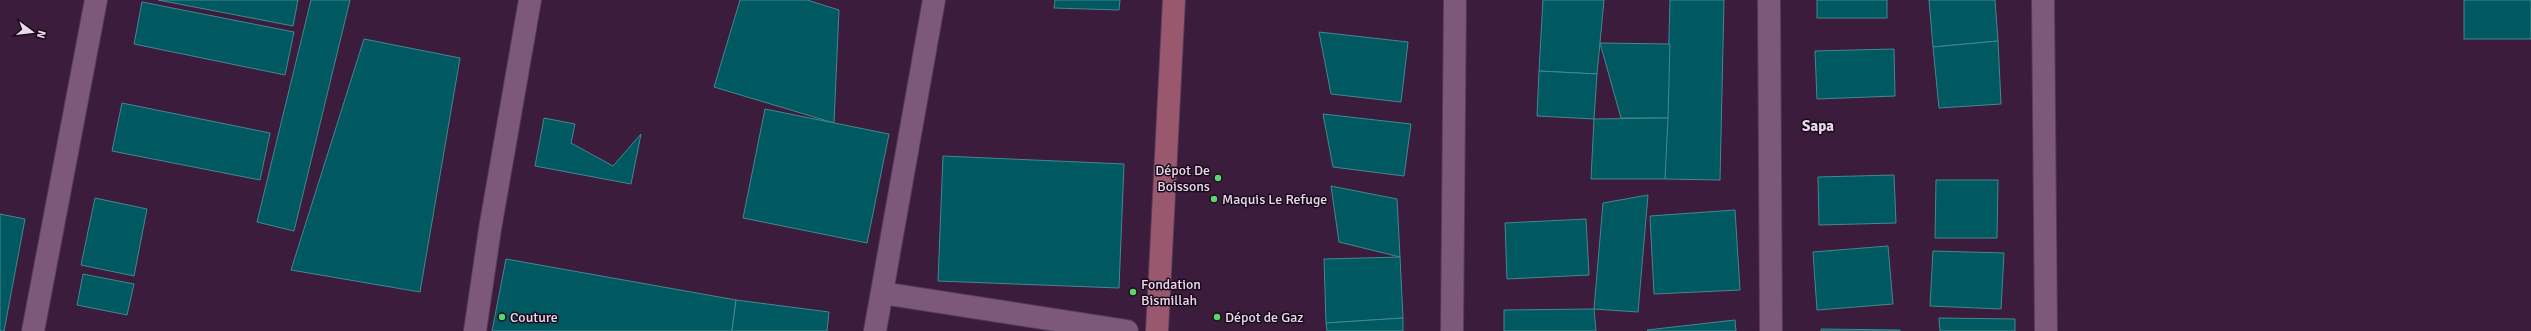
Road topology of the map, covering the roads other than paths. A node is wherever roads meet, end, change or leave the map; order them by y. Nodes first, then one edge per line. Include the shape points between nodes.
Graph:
1 (96, 0) edge
2 (530, 0) edge
3 (934, 0) edge
4 (1174, 0) edge
5 (1455, 0) edge
6 (1770, 0) edge
7 (2043, 0) edge
8 (882, 293) junction
9 (33, 331) edge
10 (475, 331) edge
11 (875, 331) edge
12 (1127, 331) edge
13 (1157, 331) edge
14 (1452, 331) edge
15 (1771, 331) edge
16 (2046, 331) edge

1 - 9 street
2 - 10 street
3 - 8 street
4 - 13 street
5 - 14 street
6 - 15 street
7 - 16 street
8 - 11 street
8 - 12 street

